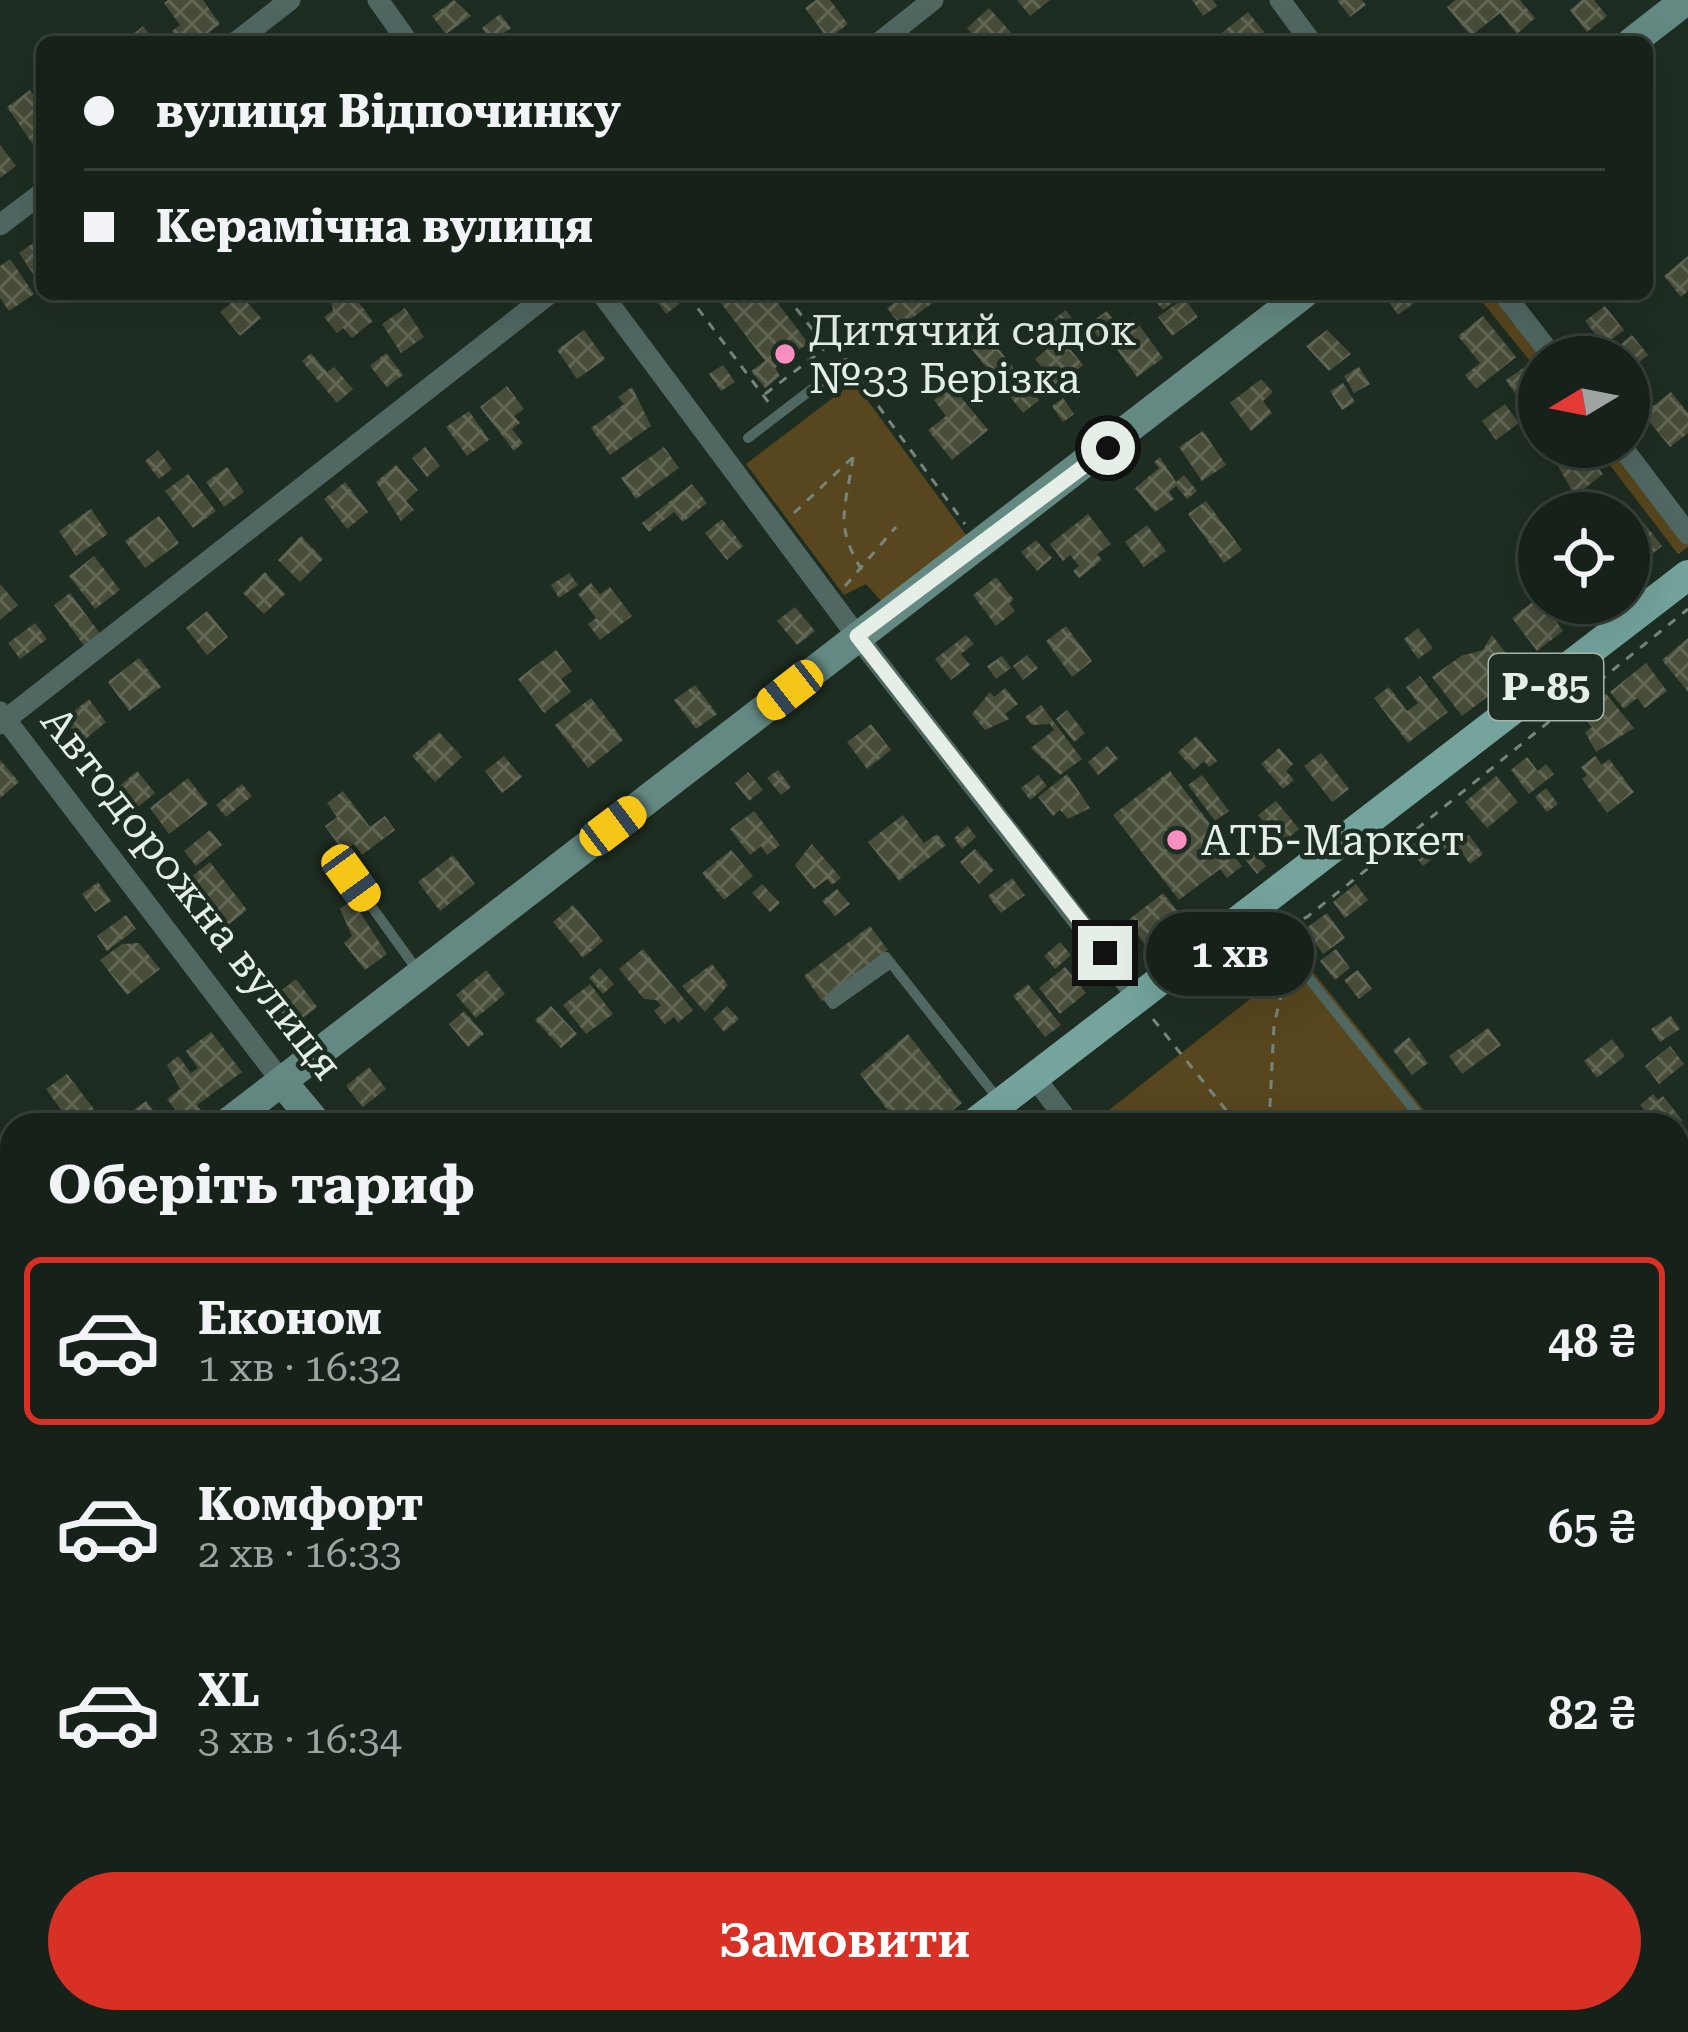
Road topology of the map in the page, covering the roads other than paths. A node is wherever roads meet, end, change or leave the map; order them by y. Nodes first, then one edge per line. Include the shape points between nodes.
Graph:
1 (290, 0) edge
2 (378, 0) edge
3 (933, 0) edge
4 (1280, 0) edge
5 (1686, 0) edge
6 (904, 34) edge
7 (244, 36) edge
8 (404, 36) edge
9 (1307, 36) edge
10 (1640, 36) edge
11 (36, 198) edge
12 (0, 226) edge
13 (542, 300) edge
14 (607, 300) edge
15 (1296, 300) edge
16 (1509, 300) edge
17 (1537, 336) edge
18 (846, 363) road end
19 (748, 438) dead end
20 (1638, 468) edge
21 (1688, 534) edge
22 (1688, 575) edge
23 (857, 636) junction
24 (2, 718) edge
25 (351, 878) dead end
26 (1264, 919) junction
27 (891, 963) junction
28 (420, 974) junction
29 (1144, 1006) junction
30 (1034, 1077) junction
31 (282, 1082) junction
32 (1015, 1106) junction
33 (241, 1113) edge
34 (308, 1113) edge
35 (999, 1113) edge
36 (1062, 1113) edge
37 (1418, 1113) edge

1 - 7 street
2 - 8 street
3 - 6 street
4 - 9 street
5 - 10 street
11 - 12 street
13 - 24 street
14 - 23 street
15 - 23 street
16 - 17 street
18 - 19 lane
20 - 21 street
22 - 26 main road, Р-85
23 - 28 street
23 - 29 street
24 - 31 street, Автодорожна вулиця
25 - 28 lane
26 - 29 main road, Р-85
26 - 37 lane
27 - 27 lane via 886,957 832,1004
27 - 32 lane
28 - 31 street
29 - 30 main road, Р-85
30 - 32 main road, Р-85
30 - 36 street
31 - 33 street
31 - 34 street, Автодорожна вулиця
32 - 35 main road, Р-85

